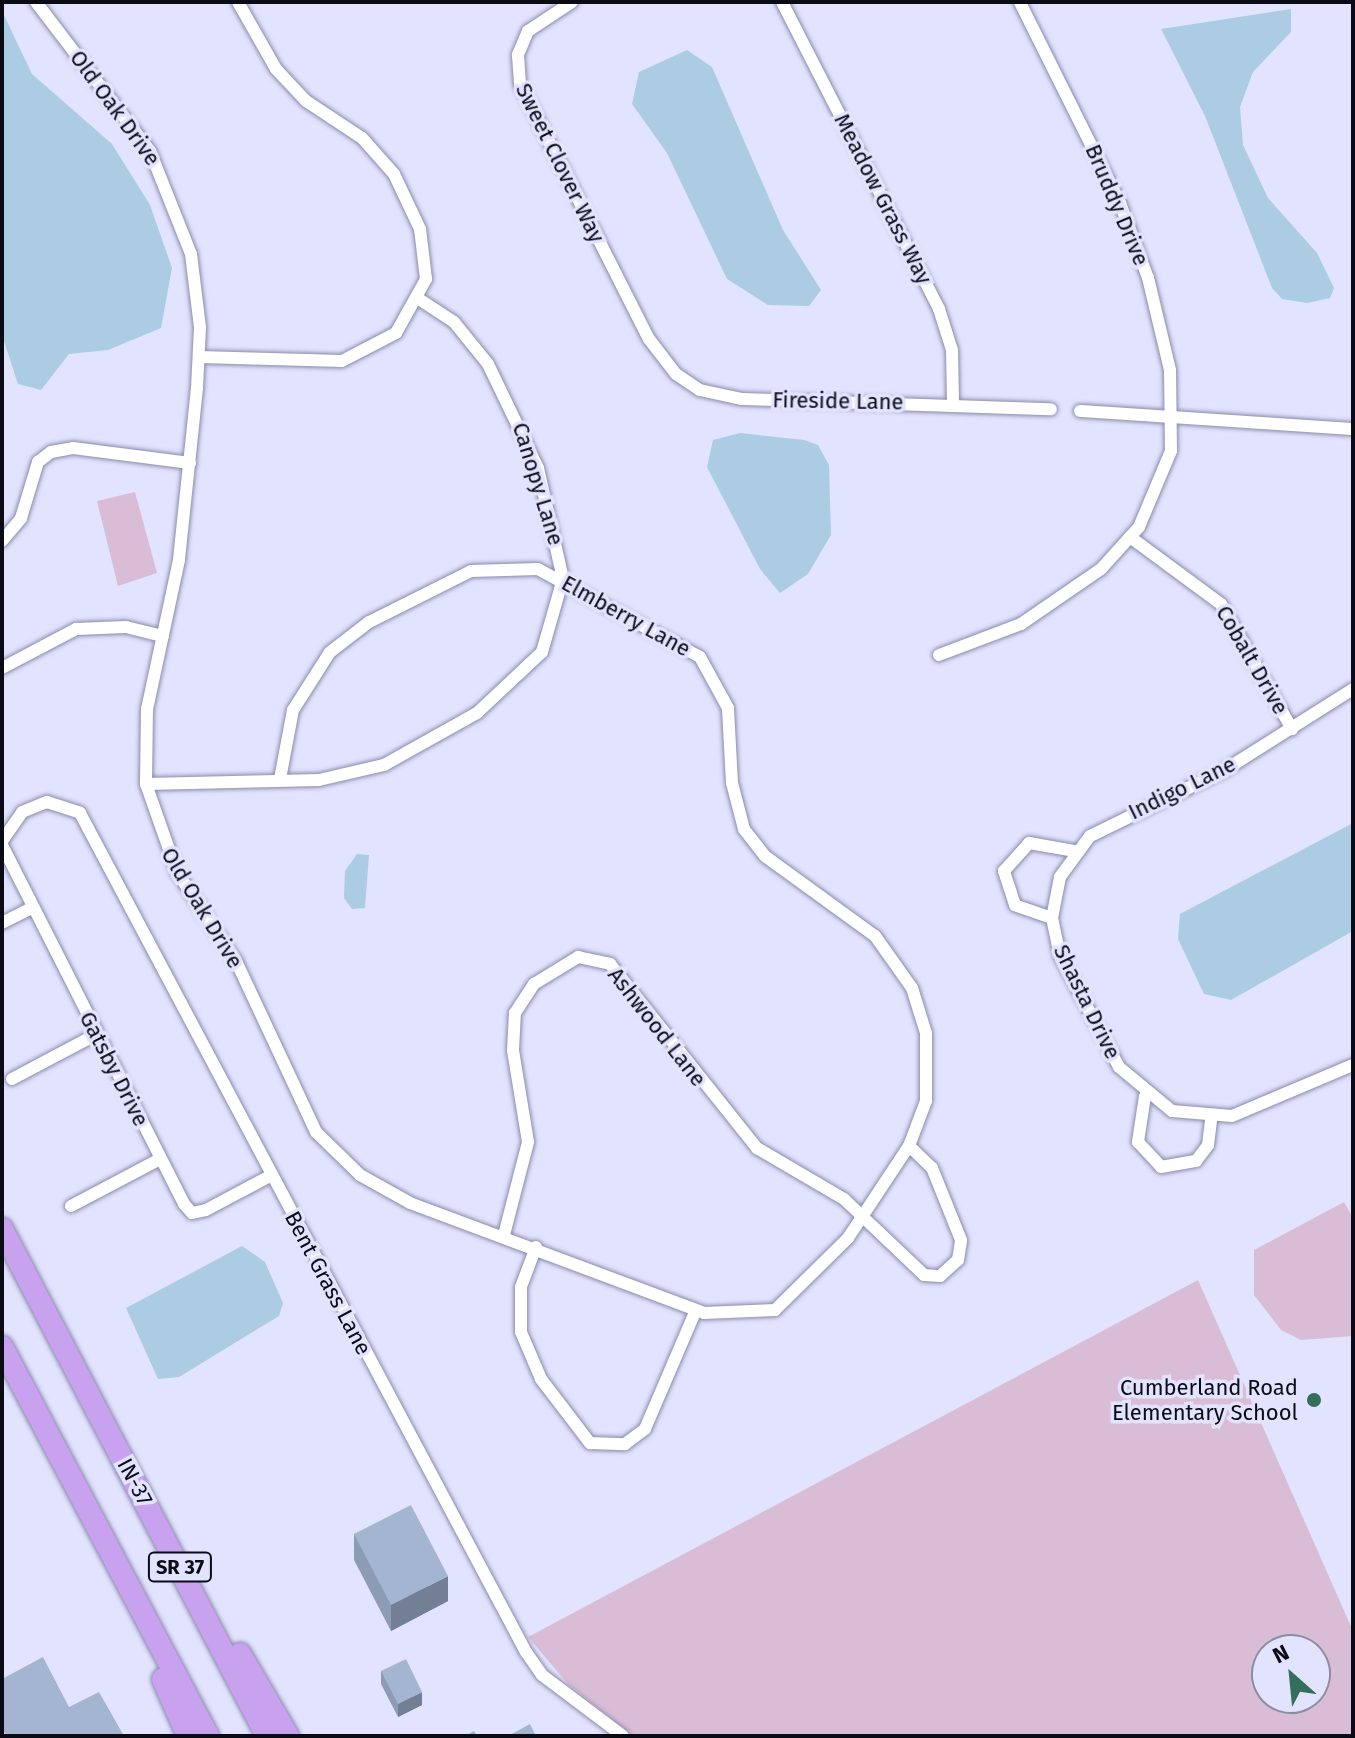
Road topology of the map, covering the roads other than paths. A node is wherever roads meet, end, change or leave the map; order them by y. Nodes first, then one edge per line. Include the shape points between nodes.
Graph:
1 (36, 2) edge
2 (238, 2) edge
3 (572, 2) edge
4 (782, 2) edge
5 (1020, 2) edge
6 (419, 299) junction
7 (649, 339) joint
8 (199, 357) junction
9 (953, 404) junction
10 (1051, 409) dead end
11 (1080, 411) dead end
12 (1174, 421) junction
13 (1353, 429) edge
14 (190, 463) junction
15 (1130, 537) junction
16 (2, 541) edge
17 (563, 579) junction
18 (163, 636) junction
19 (939, 655) dead end
20 (2, 668) edge
21 (1353, 689) edge
22 (1292, 729) junction
23 (280, 779) junction
24 (146, 784) junction
25 (66, 803) joint
26 (2, 843) edge
27 (1075, 851) junction
28 (32, 908) junction
29 (1052, 918) junction
30 (2, 923) edge
31 (97, 1034) junction
32 (1353, 1065) edge
33 (12, 1079) dead end
34 (1145, 1096) junction
35 (1211, 1119) junction
36 (909, 1146) junction
37 (160, 1159) junction
38 (270, 1176) junction
39 (71, 1206) dead end
40 (863, 1218) junction
41 (2, 1229) edge
42 (504, 1235) junction
43 (536, 1247) junction
44 (696, 1310) junction
45 (2, 1347) edge
46 (175, 1558) junction
47 (132, 1600) junction
48 (188, 1736) edge
49 (208, 1736) edge
50 (267, 1736) edge
51 (288, 1736) edge
52 (623, 1736) edge

1 - 8 street, Old Oak Drive via 163,175 191,254
2 - 6 street via 276,69 306,101 362,138 394,174 420,229 426,279
3 - 7 street, Sweet Clover Way via 528,31 518,55 520,84
4 - 9 street, Meadow Grass Way via 939,309 952,350
5 - 12 street, Bruddy Drive via 1135,240 1165,341
6 - 8 street via 396,333 342,361
6 - 17 street, Canopy Lane via 472,341 516,413 546,497
7 - 9 street, Fireside Lane via 676,374 719,397
8 - 14 street, Old Oak Drive
9 - 10 street, Fireside Lane
11 - 12 street
12 - 13 street
12 - 15 street, Bruddy Drive via 1163,479
14 - 16 street via 73,448 51,452 38,462 21,518
14 - 18 street, Old Oak Drive
15 - 19 street, Bruddy Drive via 1047,609
15 - 22 street, Cobalt Drive via 1221,604
17 - 23 street, Canopy Lane via 542,652 477,713 384,765 319,780
17 - 23 street, Elmberry Lane via 520,565 471,571 349,636 299,699 283,736
17 - 36 street, Elmberry Lane via 679,642 712,670 728,708 732,783 744,829 765,856 875,936 897,962 926,1033 926,1101
18 - 20 street via 126,627 76,629
18 - 24 street, Old Oak Drive via 147,709
21 - 22 street, Indigo Lane
22 - 27 street, Indigo Lane via 1225,770 1112,822
23 - 24 street, Canopy Lane
24 - 42 street, Old Oak Drive via 177,872 236,961 316,1132 360,1175 410,1203
25 - 26 street, Gatsby Drive via 22,812
25 - 38 street, Bent Grass Lane via 96,840
26 - 28 street, Gatsby Drive
27 - 29 street, Indigo Lane via 1056,887
27 - 29 street, Shasta Drive via 1029,843 1004,871 1015,905
28 - 30 street
28 - 31 street, Gatsby Drive
29 - 34 street, Shasta Drive via 1060,956 1119,1067
31 - 33 street
31 - 37 street, Gatsby Drive
32 - 35 street, Shasta Drive via 1257,1109
34 - 35 street, Shasta Drive via 1172,1111
34 - 35 street via 1138,1142 1161,1167 1196,1161 1208,1145
36 - 40 street, Old Oak Drive
36 - 40 street, Ashwood Lane via 932,1168 961,1240 958,1260 940,1276 924,1275
37 - 38 street, Gatsby Drive via 192,1213
37 - 39 street
38 - 52 street, Bent Grass Lane via 535,1666
40 - 42 street, Ashwood Lane via 737,1130 610,964 591,956 551,971 515,1013 513,1050 528,1142
40 - 44 street, Old Oak Drive via 775,1310 727,1318
41 - 46 highway, IN-37 / SR 37
42 - 43 street, Old Oak Drive
43 - 44 street, Old Oak Drive
43 - 44 street via 521,1287 521,1332 541,1379 590,1443 625,1444 645,1429
45 - 47 highway, SR 37
46 - 50 highway, IN-37 / SR 37
46 - 51 highway
47 - 48 highway
47 - 49 highway, SR 37

